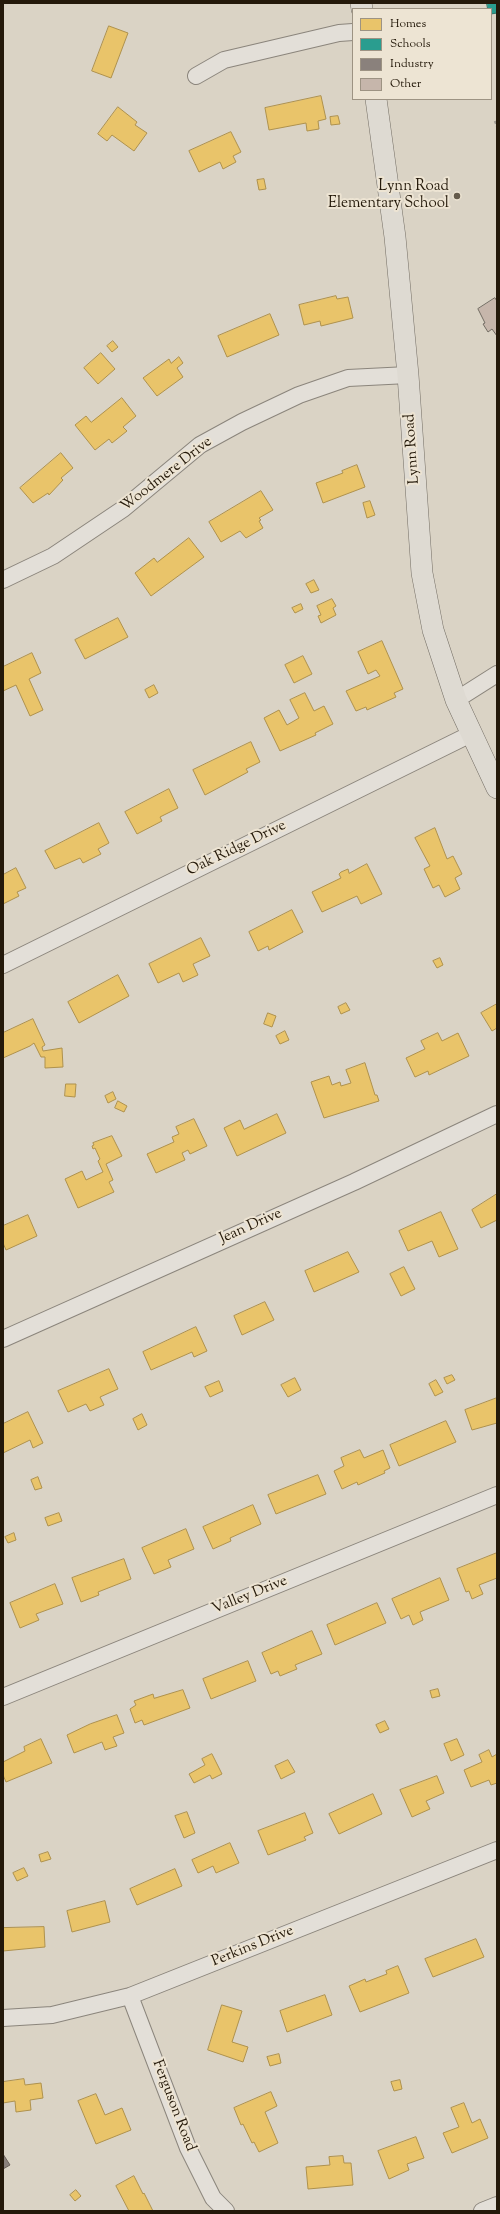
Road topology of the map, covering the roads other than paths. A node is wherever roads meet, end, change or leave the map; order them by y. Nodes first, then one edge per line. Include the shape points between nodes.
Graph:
1 (352, 32) edge
2 (196, 76) dead end
3 (376, 100) edge
4 (408, 375) junction
5 (3, 580) edge
6 (497, 674) edge
7 (456, 700) junction
8 (471, 734) junction
9 (497, 788) edge
10 (3, 965) edge
11 (497, 1114) edge
12 (3, 1339) edge
13 (497, 1495) edge
14 (3, 1697) edge
15 (497, 1850) edge
16 (130, 1996) junction
17 (3, 2018) edge
18 (497, 2205) edge
19 (226, 2211) edge
20 (482, 2211) edge

1 - 2 street via 224,60
3 - 4 main road, Lynn Road via 395,237
4 - 5 street, Woodmere Drive via 348,378 300,395 242,422 200,445 123,509 53,556
4 - 7 main road, Lynn Road via 422,572 433,630
6 - 7 street
7 - 8 main road, Lynn Road
8 - 9 main road, Lynn Road
8 - 10 street, Oak Ridge Drive
11 - 12 street, Jean Drive via 354,1182
13 - 14 street, Valley Drive
15 - 16 street, Perkins Drive
16 - 17 street, Perkins Drive via 52,2015
16 - 19 street, Ferguson Road via 188,2148 213,2198
18 - 20 street

